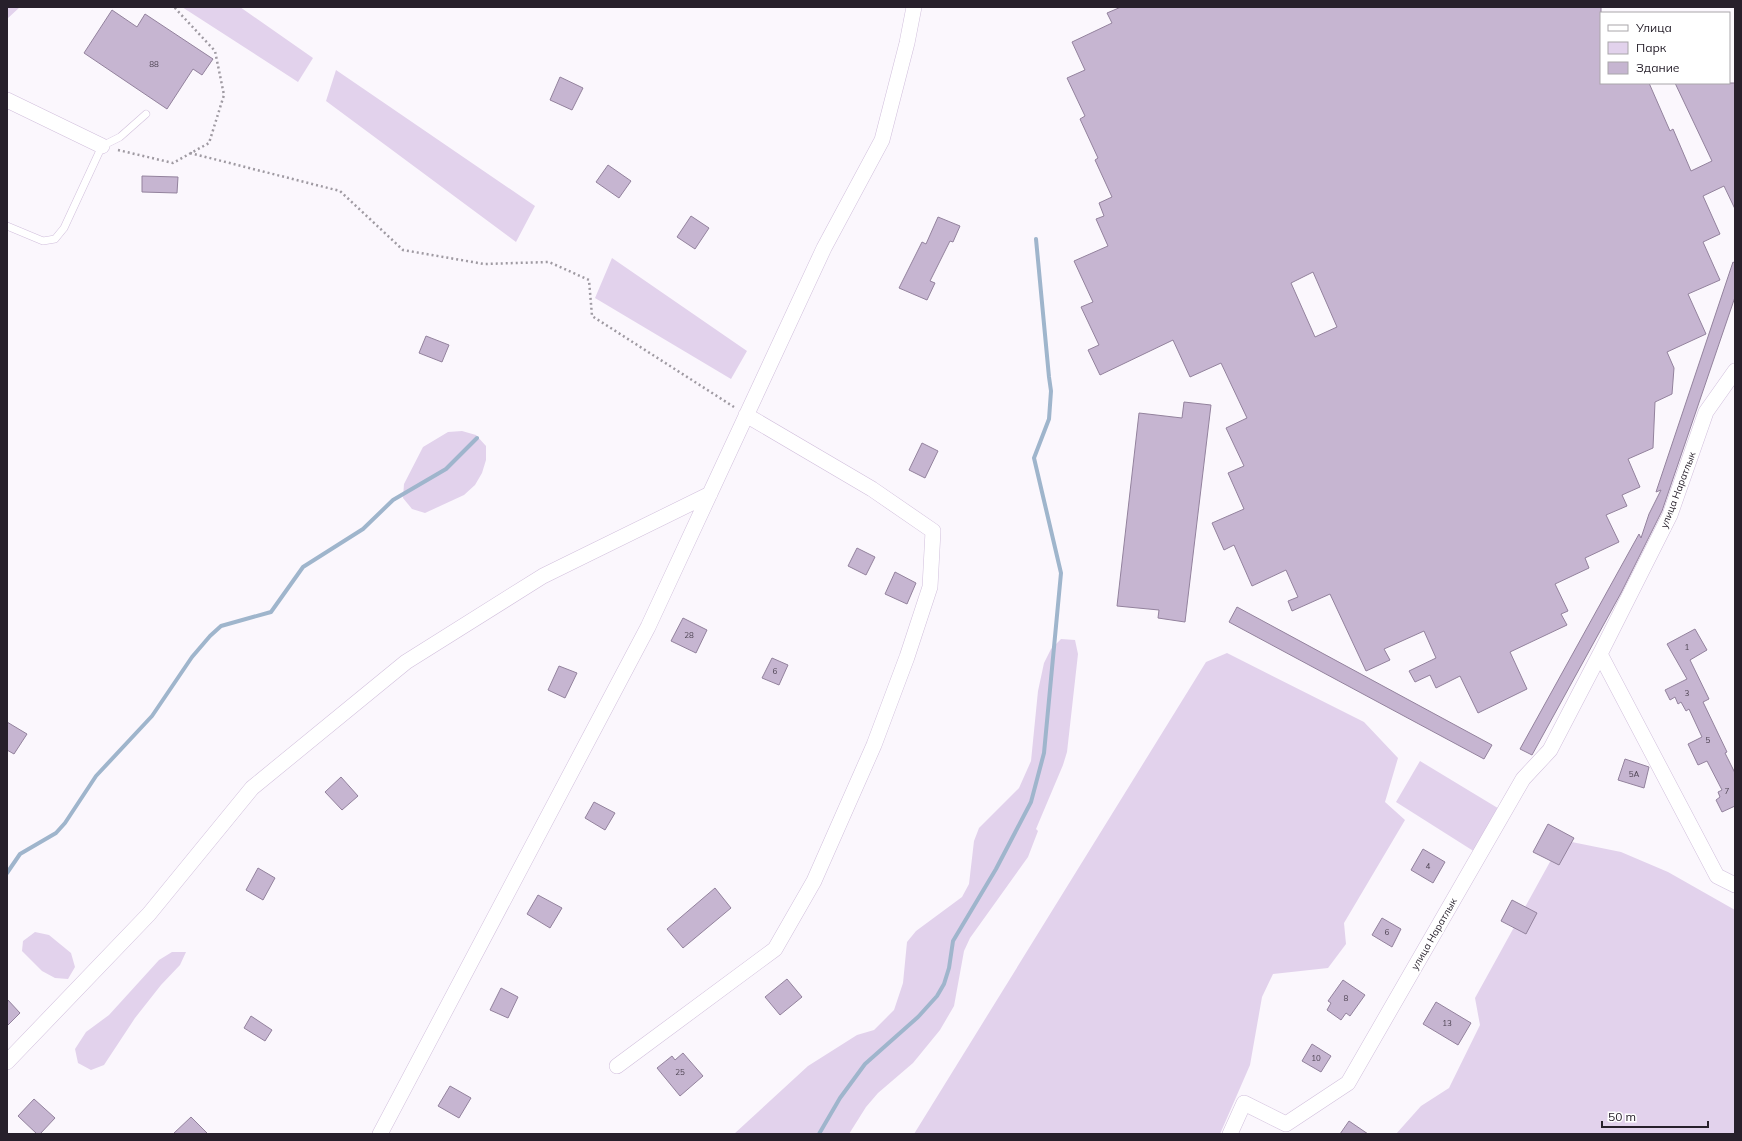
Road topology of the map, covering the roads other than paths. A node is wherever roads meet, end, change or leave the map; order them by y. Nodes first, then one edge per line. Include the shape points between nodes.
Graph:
1 (914, 7) edge
2 (7, 100) edge
3 (146, 114) dead end
4 (102, 146) junction
5 (7, 226) edge
6 (1735, 371) edge
7 (746, 415) junction
8 (710, 494) junction
9 (1600, 654) junction
10 (1735, 885) edge
11 (7, 1062) edge
12 (617, 1066) dead end
13 (380, 1134) edge
14 (1230, 1134) edge

1 - 7 street via 882,140 824,248
2 - 4 street
3 - 4 lane via 120,137
4 - 5 lane via 64,228 56,239 43,241
6 - 9 street, улица Наратлык via 1706,412 1670,514
7 - 8 street
7 - 12 street via 872,489 933,531 930,586 874,745 814,881 775,949
8 - 11 street via 543,576 406,662 252,788 149,914
8 - 13 street via 648,627
9 - 10 street via 1717,876
9 - 14 street, улица Наратлык via 1550,750 1523,779 1348,1083 1286,1124 1244,1103

